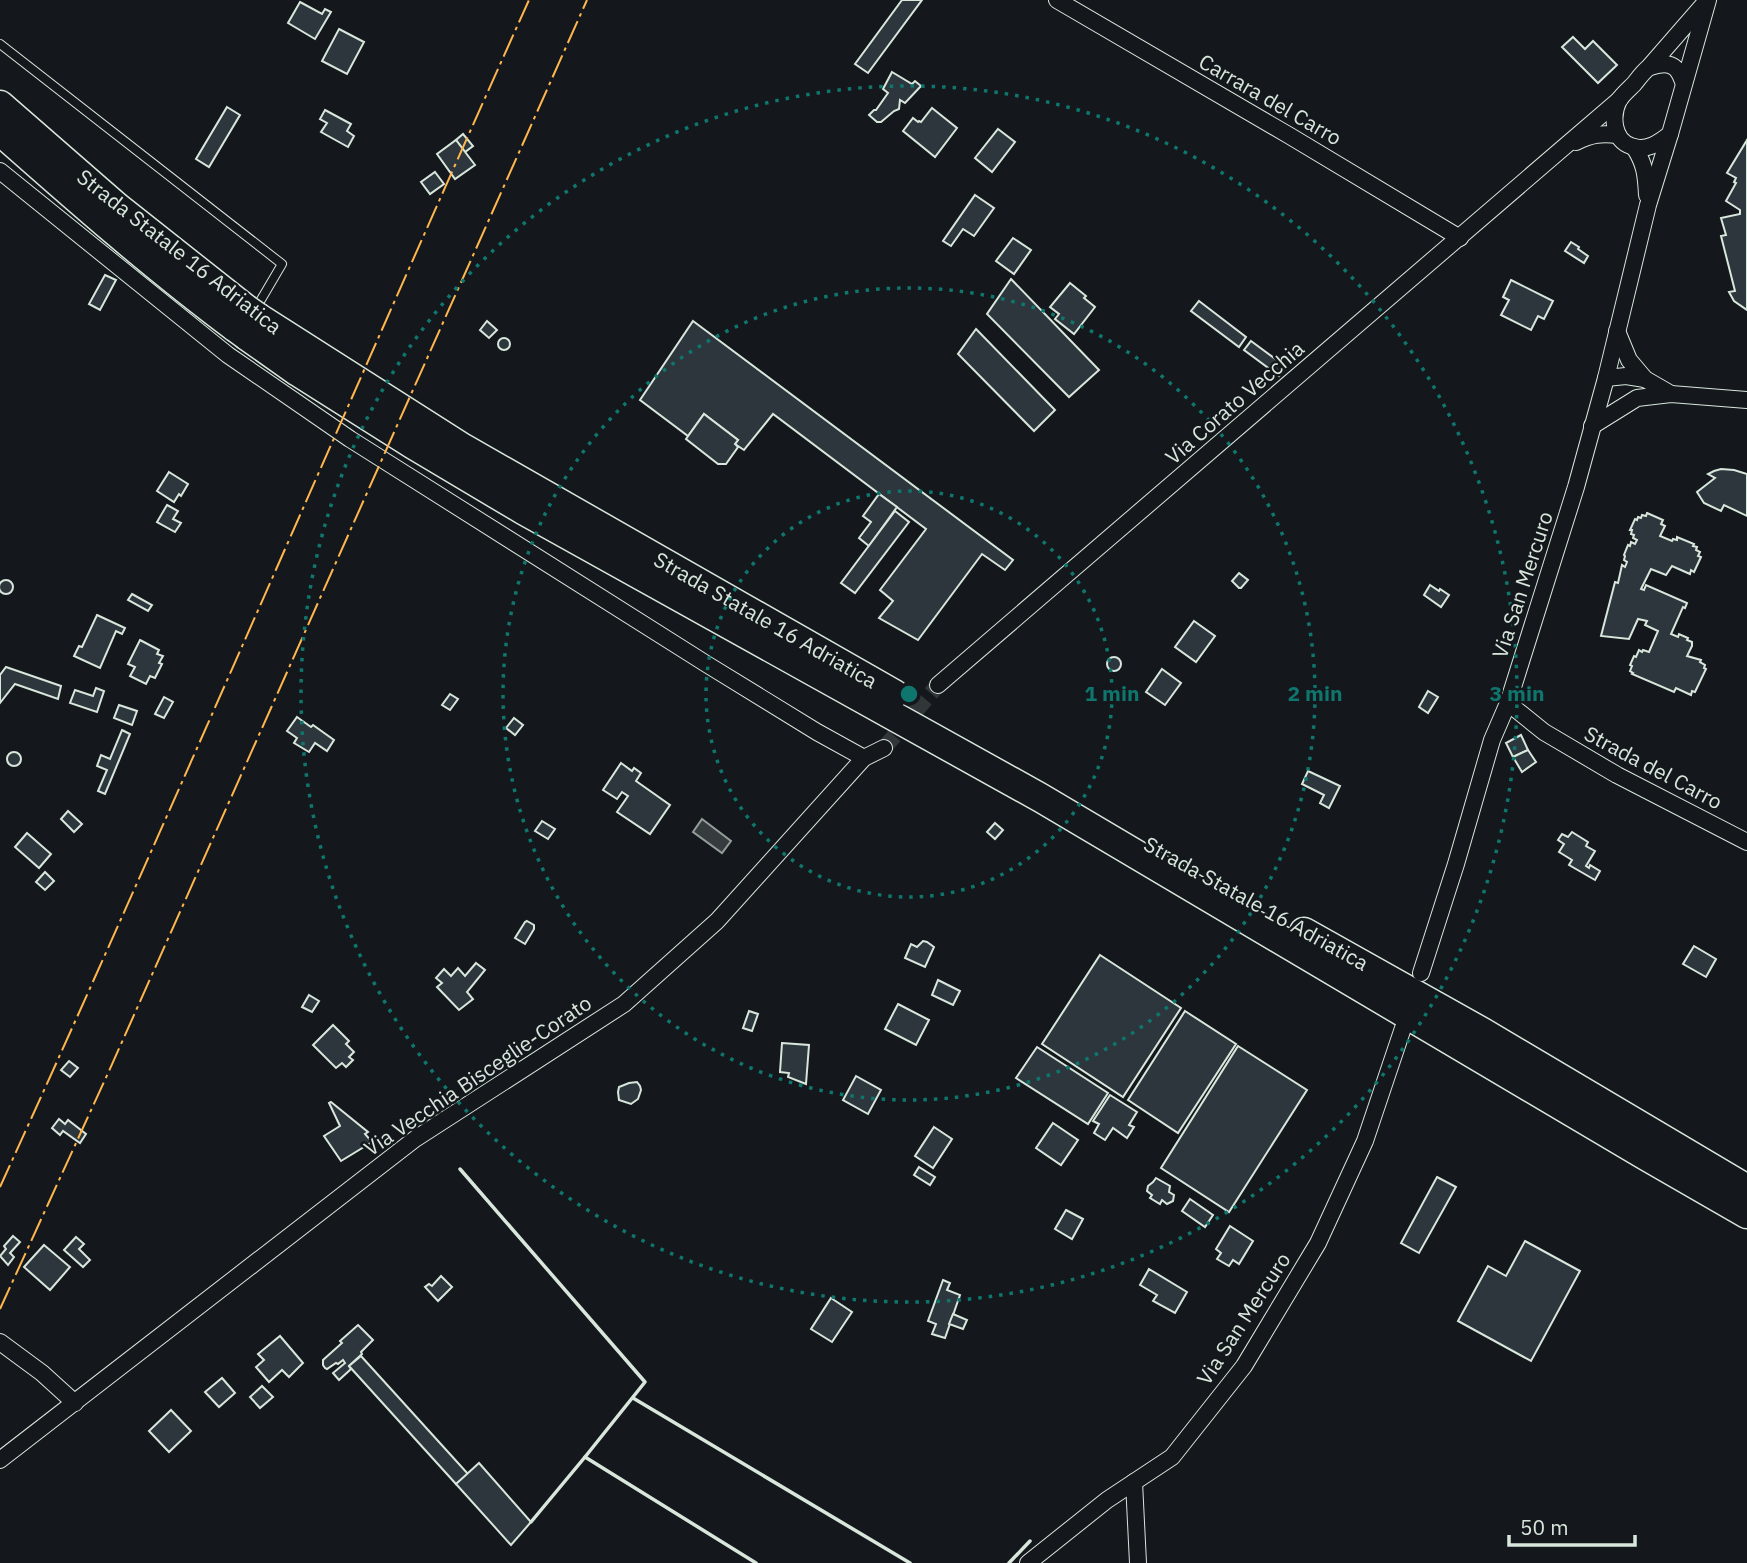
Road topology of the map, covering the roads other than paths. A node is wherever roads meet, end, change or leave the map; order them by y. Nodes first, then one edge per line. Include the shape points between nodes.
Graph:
1 (1057, 0) edge
2 (1708, 0) edge
3 (1080, 6) edge
4 (0, 44) edge
5 (1650, 66) junction
6 (1684, 85) junction
7 (1620, 99) junction
8 (0, 105) edge
9 (0, 131) edge
10 (1670, 134) junction
11 (1618, 135) junction
12 (1634, 148) junction
13 (1559, 151) junction
14 (0, 171) edge
15 (1648, 205) junction
16 (1460, 238) junction
17 (243, 329) junction
18 (1617, 331) junction
19 (1606, 378) junction
20 (1645, 379) junction
21 (1671, 394) junction
22 (1637, 398) junction
23 (1747, 400) edge
24 (1592, 426) junction
25 (938, 685) tunnel mouth
26 (1508, 703) junction
27 (884, 748) tunnel mouth
28 (864, 758) junction
29 (1747, 842) edge
30 (1421, 973) dead end
31 (1403, 1028) dead end
32 (1747, 1189) edge
33 (1747, 1214) edge
34 (0, 1342) edge
35 (75, 1403) junction
36 (0, 1460) edge
37 (1134, 1482) junction
38 (1028, 1563) edge
39 (1138, 1563) edge

1 - 3 street, Carrara del Carro
2 - 5 street, Via Corato Vecchia
2 - 6 street, Via Corato Vecchia
3 - 16 street, Carrara del Carro
4 - 17 lane via 282,264
5 - 6 street via 1673,66
5 - 7 street, Via Corato Vecchia
6 - 10 street, Via Corato Vecchia
7 - 11 street via 1614,124
7 - 13 street, Via Corato Vecchia
8 - 17 highway, Strada Statale 16 Adriatica via 117,207
9 - 17 highway, Strada Statale 16 Adriatica via 187,291
10 - 12 street via 1648,148
10 - 15 street, Via Corato Vecchia
11 - 12 street
11 - 13 street, Via Corato Vecchia via 1588,136
12 - 15 street via 1643,160
13 - 16 street, Via Corato Vecchia
14 - 17 street
15 - 18 street, Via San Mercuro
16 - 25 street, Via Corato Vecchia
17 - 28 street via 349,439
17 - 32 highway, Strada Statale 16 Adriatica via 463,448 878,685
17 - 33 highway, Strada Statale 16 Adriatica via 298,372 501,497 1041,798
18 - 19 street, Via San Mercuro
18 - 20 street via 1629,360
19 - 20 street
19 - 22 street via 1618,391
19 - 24 street, Via San Mercuro
20 - 21 street
21 - 22 street
21 - 23 street
22 - 24 street
24 - 26 street, Via San Mercuro
26 - 29 street, Strada del Carro via 1544,732 1617,775
26 - 30 street, Via San Mercuro via 1492,740
27 - 28 street, Via Vecchia Bisceglie-Corato
28 - 35 street, Via Vecchia Bisceglie-Corato via 717,921 624,1004 415,1139
31 - 37 street, Via San Mercuro via 1365,1140 1318,1243 1244,1366 1172,1457
34 - 35 street
35 - 36 street, Via Vecchia Bisceglie-Corato
37 - 38 street, Via San Mercuro
37 - 39 street

